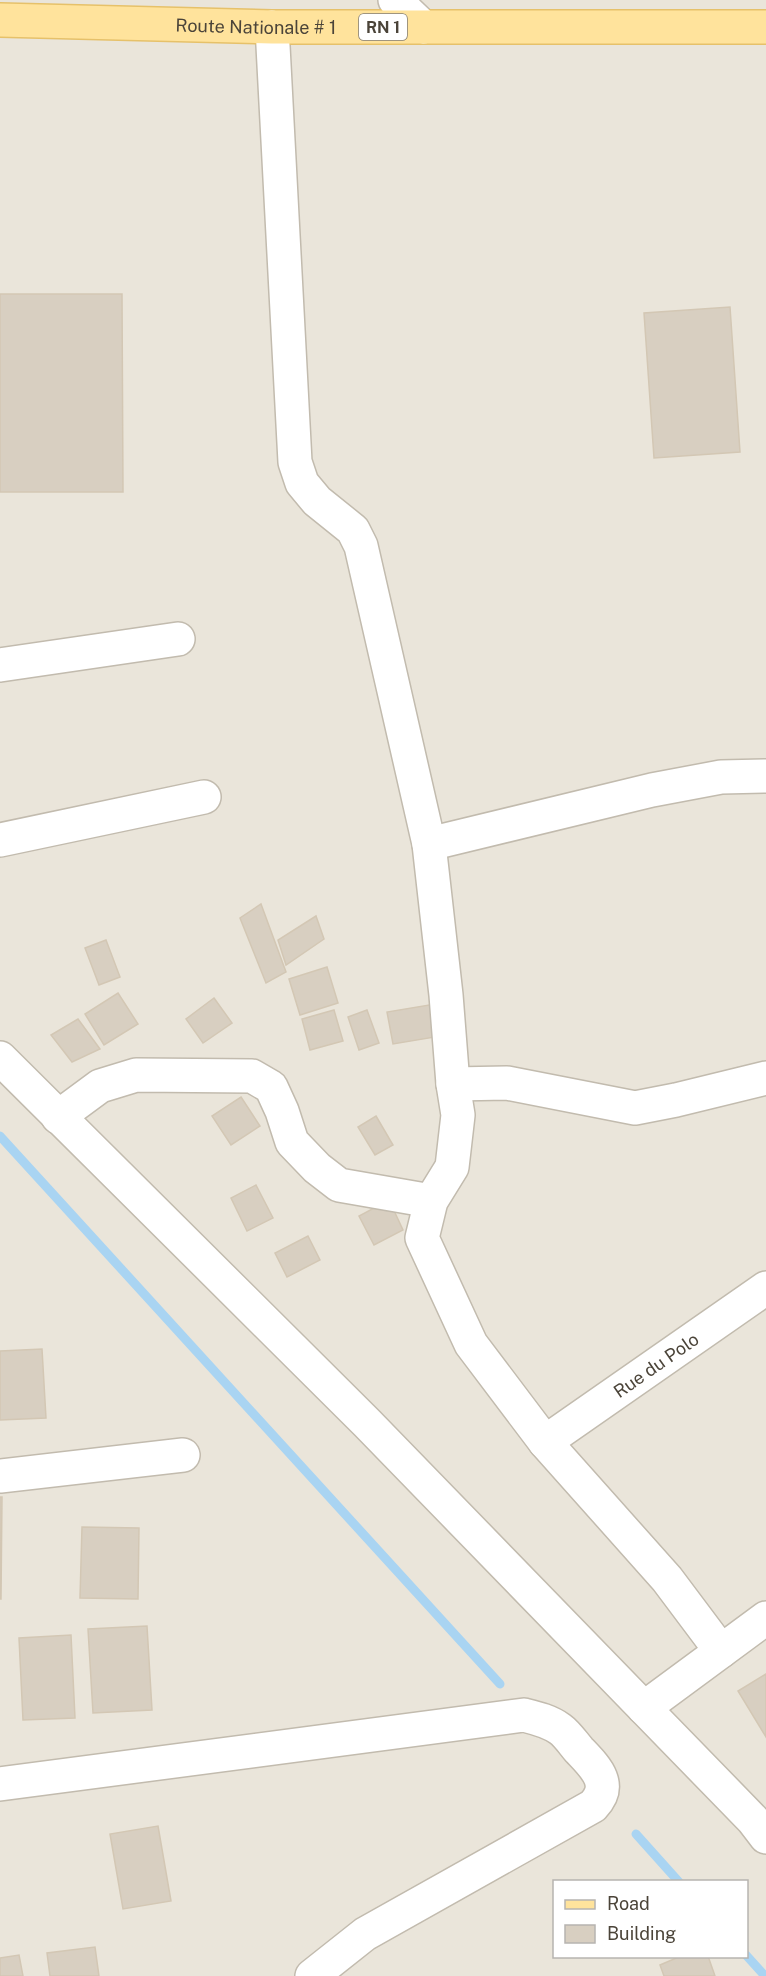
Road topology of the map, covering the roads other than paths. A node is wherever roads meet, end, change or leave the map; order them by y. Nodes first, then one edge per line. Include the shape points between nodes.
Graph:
1 (395, 0) edge
2 (0, 20) edge
3 (272, 27) junction
4 (423, 27) junction
5 (766, 27) edge
6 (178, 639) dead end
7 (0, 665) edge
8 (766, 776) edge
9 (204, 797) dead end
10 (0, 840) edge
11 (429, 844) junction
12 (0, 1058) edge
13 (766, 1078) edge
14 (453, 1084) junction
15 (58, 1117) junction
16 (431, 1201) junction
17 (766, 1288) edge
18 (544, 1442) junction
19 (183, 1455) dead end
20 (0, 1476) edge
21 (766, 1618) edge
22 (721, 1651) junction
23 (644, 1708) junction
24 (0, 1784) edge
25 (766, 1837) edge
26 (312, 1976) edge

1 - 4 street
2 - 3 main road, Route Nationale # 1 / RN 1
3 - 4 main road, Route Nationale # 1 / RN 1
3 - 11 street via 295,462 302,483 317,501 353,530 361,546
4 - 5 main road, Route Nationale # 1 / RN 1
6 - 7 street
8 - 11 street via 721,777 652,790
9 - 10 street
11 - 14 street
12 - 15 street
13 - 14 street via 635,1108 507,1083
14 - 16 street via 458,1115 452,1167
15 - 16 street via 100,1086 136,1075 252,1076 272,1087 292,1142 339,1185
15 - 23 street via 367,1423
16 - 18 street via 422,1238 471,1344
17 - 18 street, Rue du Polo
18 - 22 street via 667,1579
19 - 20 street
21 - 22 street
22 - 23 street
23 - 25 street
24 - 26 street via 524,1715 560,1729 598,1770 602,1790 593,1806 365,1934

